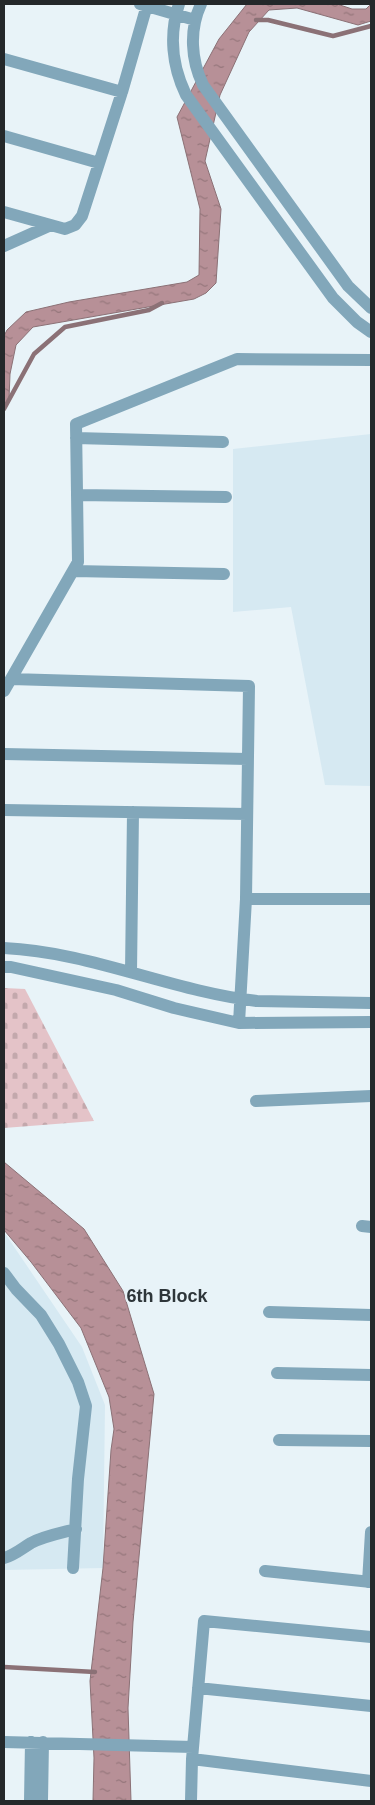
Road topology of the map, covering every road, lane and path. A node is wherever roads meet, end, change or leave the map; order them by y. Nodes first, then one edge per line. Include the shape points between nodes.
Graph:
1 (201, 4) edge
2 (143, 5) edge
3 (178, 9) edge
4 (195, 20) junction
5 (4, 58) edge
6 (122, 92) junction
7 (4, 136) edge
8 (99, 163) junction
9 (4, 212) edge
10 (51, 225) junction
11 (4, 246) edge
12 (371, 308) edge
13 (371, 332) edge
14 (371, 360) edge
15 (76, 438) junction
16 (223, 442) dead end
17 (77, 495) junction
18 (226, 497) dead end
19 (74, 571) junction
20 (224, 574) dead end
21 (11, 679) junction
22 (4, 691) edge
23 (4, 754) edge
24 (248, 759) junction
25 (4, 810) edge
26 (132, 812) junction
27 (247, 814) junction
28 (246, 899) junction
29 (371, 899) edge
30 (4, 948) edge
31 (4, 967) edge
32 (131, 972) junction
33 (241, 999) junction
34 (371, 1003) edge
35 (371, 1022) edge
36 (239, 1023) junction
37 (371, 1096) edge
38 (256, 1101) dead end
39 (4, 1273) edge
40 (269, 1312) dead end
41 (371, 1315) edge
42 (277, 1373) dead end
43 (371, 1375) edge
44 (280, 1440) dead end
45 (371, 1441) edge
46 (76, 1529) junction
47 (371, 1532) edge
48 (4, 1558) edge
49 (73, 1568) dead end
50 (265, 1572) dead end
51 (370, 1582) edge
52 (371, 1637) edge
53 (198, 1688) junction
54 (371, 1706) edge
55 (4, 1742) edge
56 (37, 1742) junction
57 (192, 1753) junction
58 (371, 1781) edge
59 (30, 1801) edge
60 (42, 1801) edge
61 (191, 1801) edge

1 - 4 street
2 - 3 street
2 - 6 street
3 - 4 street
3 - 13 street via 173,50 186,95 333,298
4 - 12 street via 193,49 203,86 348,286
5 - 6 street
6 - 8 street
7 - 8 street
8 - 10 street via 82,216 75,225 65,229
9 - 10 street
10 - 11 street
14 - 15 street via 237,359 76,424
15 - 16 street
15 - 17 street
17 - 18 street
17 - 19 street via 78,562
19 - 20 street
19 - 21 street
21 - 22 street
21 - 24 street via 249,686
23 - 24 street
24 - 27 street
25 - 26 street
26 - 27 street
26 - 32 street
27 - 28 street
28 - 29 street
28 - 33 street
30 - 32 street via 28,949
31 - 36 street via 116,990
32 - 33 street via 210,994
33 - 34 street
33 - 36 street
35 - 36 street
37 - 38 street
39 - 46 street via 41,1315 54,1336 78,1382 86,1406
40 - 41 street
42 - 43 street
44 - 45 street
46 - 48 street via 37,1540
46 - 49 street
47 - 51 street
50 - 51 street
52 - 53 street via 204,1621
53 - 54 street
53 - 57 street
55 - 56 street
56 - 57 street
56 - 59 street
56 - 60 street
57 - 58 street
57 - 61 street

